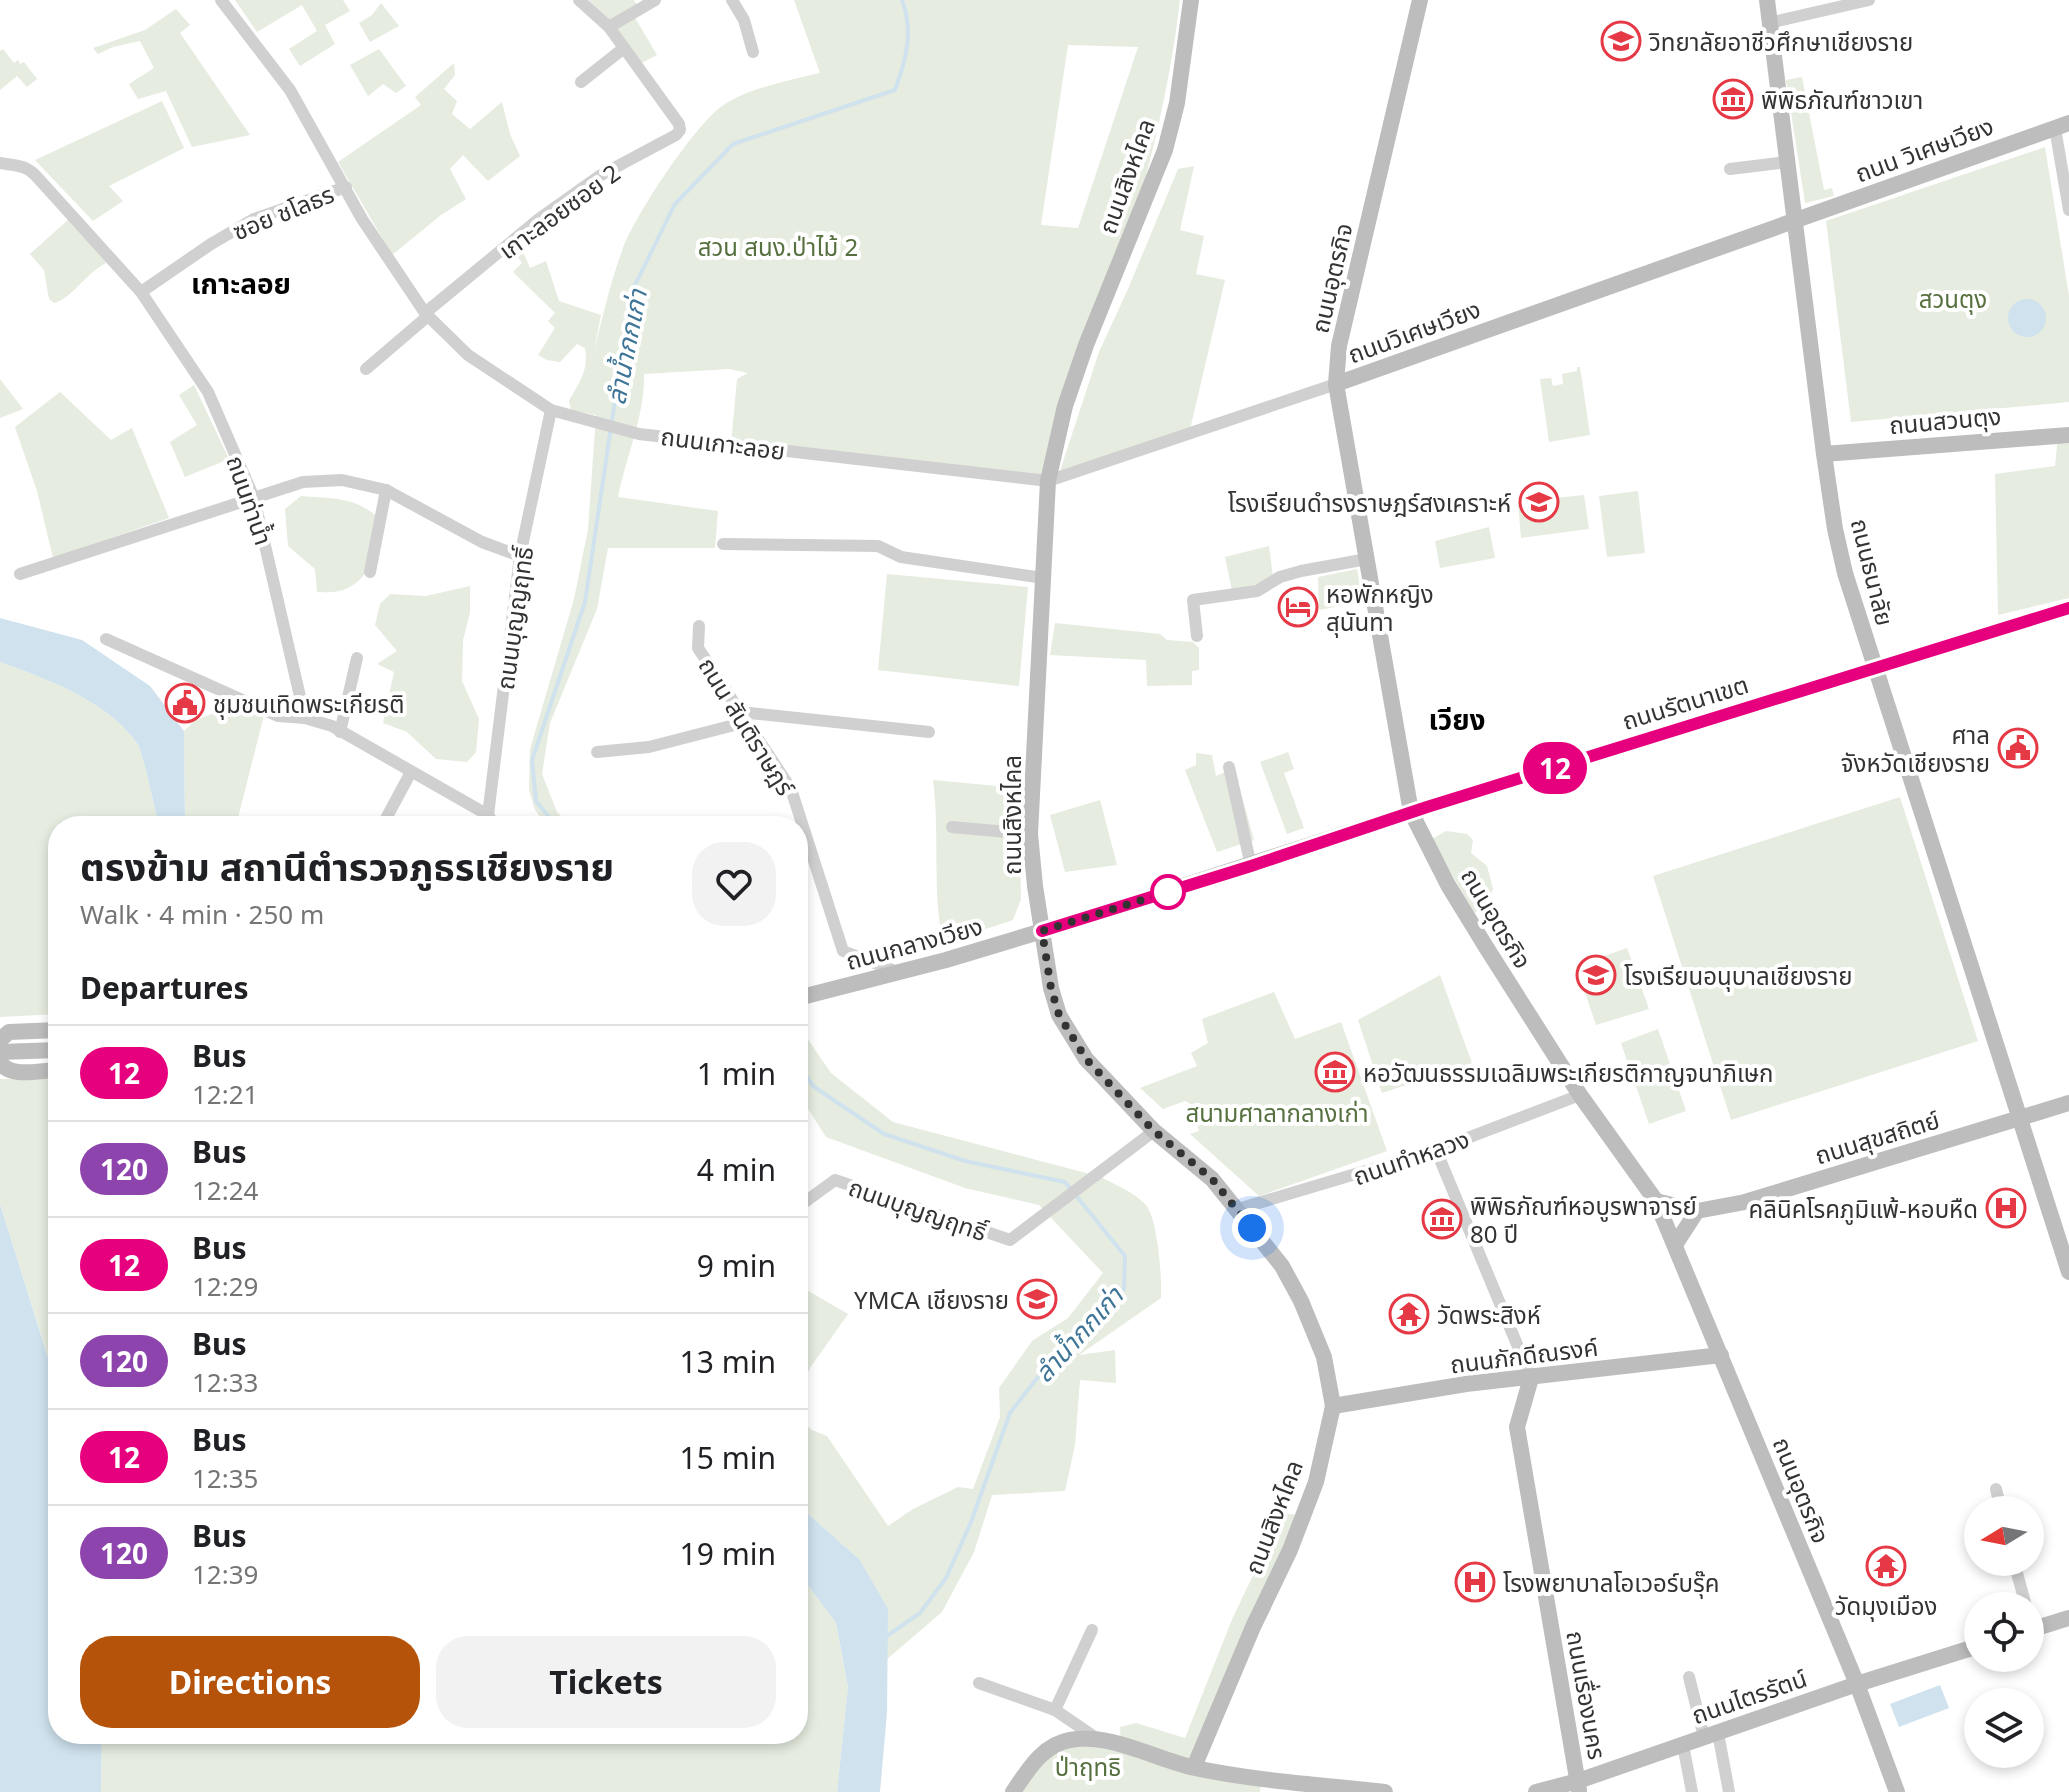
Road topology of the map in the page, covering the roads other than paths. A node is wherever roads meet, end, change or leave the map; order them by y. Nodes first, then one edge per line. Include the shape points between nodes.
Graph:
1 (221, 0) edge
2 (579, 0) edge
3 (655, 0) edge
4 (732, 0) edge
5 (1191, 0) edge
6 (1420, 0) edge
7 (1767, 0) edge
8 (1869, 0) edge
9 (1769, 23) junction
10 (609, 27) junction
11 (624, 48) junction
12 (753, 52) dead end
13 (581, 82) dead end
14 (2062, 125) edge
15 (1787, 162) junction
16 (0, 163) edge
17 (1730, 169) dead end
18 (346, 187) junction
19 (2069, 210) edge
20 (1795, 220) junction
21 (141, 292) junction
22 (426, 314) junction
23 (366, 369) dead end
24 (1336, 384) junction
25 (551, 410) junction
26 (2069, 435) edge
27 (1824, 454) junction
28 (1048, 481) junction
29 (386, 490) junction
30 (254, 498) junction
31 (723, 544) dead end
32 (520, 556) junction
33 (1367, 559) junction
34 (370, 572) dead end
35 (20, 574) dead end
36 (1043, 578) junction
37 (2069, 608) edge
38 (699, 626) dead end
39 (1197, 636) dead end
40 (106, 639) dead end
41 (357, 658) dead end
42 (1874, 669) junction
43 (743, 717) junction
44 (305, 718) junction
45 (340, 732) junction
46 (929, 732) dead end
47 (597, 752) dead end
48 (1229, 767) dead end
49 (411, 772) junction
50 (1411, 812) junction
51 (387, 816) edge
52 (479, 816) edge
53 (489, 816) edge
54 (800, 816) edge
55 (952, 827) dead end
56 (1030, 834) junction
57 (808, 842) edge
58 (1251, 866) junction
59 (1042, 931) junction
60 (899, 972) junction
61 (808, 995) edge
62 (48, 1030) edge
63 (0, 1040) edge
64 (48, 1050) edge
65 (0, 1052) edge
66 (0, 1062) edge
67 (48, 1070) edge
68 (1580, 1095) junction
69 (2069, 1103) edge
70 (2018, 1119) junction
71 (1154, 1131) junction
72 (1436, 1150) junction
73 (808, 1200) edge
74 (1656, 1201) junction
75 (1238, 1209) junction
76 (1697, 1211) junction
77 (1675, 1245) junction
78 (2069, 1272) edge
79 (1721, 1355) junction
80 (1531, 1378) junction
81 (1333, 1406) junction
82 (1996, 1489) dead end
83 (1998, 1496) edge
84 (2069, 1618) edge
85 (2044, 1624) edge
86 (1092, 1630) dead end
87 (1964, 1650) edge
88 (1689, 1677) dead end
89 (979, 1683) dead end
90 (1857, 1684) junction
91 (1055, 1710) junction
92 (1711, 1735) junction
93 (1096, 1738) junction
94 (1683, 1745) junction
95 (1194, 1767) junction
96 (1579, 1787) edge
97 (1353, 1790) edge
98 (1013, 1792) edge
99 (1385, 1792) edge
100 (1536, 1792) edge
101 (1692, 1792) edge
102 (1729, 1792) edge
103 (1897, 1792) edge

1 - 18 street, ถนนเกาะลอย via 290,90
2 - 10 street, เกาะลอยซอย 2
3 - 10 street
4 - 12 street via 742,14
5 - 28 street, ถนนสิงหไคล via 1165,150 1086,345
6 - 24 street, ถนนอุตรกิจ via 1339,346
7 - 9 street, ถนนธนาลัย
8 - 9 street
9 - 15 street, ถนนธนาลัย
10 - 11 street, เกาะลอยซอย 2
11 - 13 street
11 - 22 street, เกาะลอยซอย 2 via 680,130 601,175 539,219
14 - 19 street
14 - 20 street, ถนน วิเศษเวียง
15 - 17 street
15 - 20 street, ถนนธนาลัย
16 - 21 street, ถนนท่าน้ำ via 30,169
18 - 21 street, ซอย ชโลธร via 253,219
18 - 22 street, ถนนเกาะลอย
20 - 24 street, ถนนวิเศษเวียง
20 - 27 street, ถนนธนาลัย
21 - 30 street, ถนนท่าน้ำ via 208,392
22 - 23 street
22 - 25 street, ถนนเกาะลอย via 468,355
24 - 28 street, ถนนวิเศษเวียง
24 - 33 street, ถนนอุตรกิจ
25 - 28 street, ถนนเกาะลอย via 639,434
25 - 32 street, ถนนบุญญฤทธิ์
26 - 27 street, ถนนสวนตุง
27 - 42 street, ถนนธนาลัย via 1839,549
28 - 36 street, ถนนสิงหไคล
29 - 30 street via 342,480 303,482
29 - 32 street via 482,542
29 - 34 street
30 - 35 street
30 - 44 street, ถนนท่าน้ำ
31 - 36 street via 878,546 901,557
32 - 53 street, ถนนบุญญฤทธิ์
33 - 39 street via 1280,577 1257,591 1193,600
33 - 50 street, ถนนอุตรกิจ
36 - 56 street, ถนนสิงหไคล
37 - 42 street, ถนนรัตนาเขต
38 - 43 street, ถนน สันติราษฎร์ via 698,648
40 - 44 street via 278,716
41 - 45 street
42 - 50 street, ถนนรัตนาเขต
42 - 70 street, ถนนธนาลัย
43 - 46 street
43 - 47 street via 649,747
43 - 54 street, ถนน สันติราษฎร์ via 791,789
44 - 45 street
45 - 49 street
48 - 58 street
49 - 51 street
49 - 52 street
50 - 58 street, ถนนรัตนาเขต
50 - 68 street, ถนนอุตรกิจ via 1448,885
55 - 56 street
56 - 59 street, ถนนสิงหไคล
57 - 60 street, ถนน สันติราษฎร์ via 843,951
58 - 59 street, ถนนรัตนาเขต
59 - 60 street, ถนนกลางเวียง
59 - 71 street, ถนนสิงหไคล via 1059,1015 1086,1059
60 - 61 street, ถนนกลางเวียง
62 - 63 street via 9,1032
64 - 65 street
66 - 67 street via 12,1072
68 - 72 street, ถนนทำหลวง
68 - 74 street, ถนนอุตรกิจ
69 - 70 street, ถนนสุขสถิตย์
70 - 76 street, ถนนสุขสถิตย์ via 1745,1202
70 - 78 street, ถนนธนาลัย
71 - 73 street, ถนนบุญญฤทธิ์ via 1010,1240 835,1180
71 - 75 street, ถนนสิงหไคล via 1212,1179
72 - 75 street, ถนนทำหลวง
72 - 80 street
74 - 76 street, ถนนสุขสถิตย์
74 - 77 street, ถนนอุตรกิจ
75 - 81 street, ถนนสิงหไคล via 1282,1266 1301,1301 1324,1357
76 - 77 street
77 - 79 street, ถนนอุตรกิจ
79 - 80 street, ถนนภักดีณรงค์
79 - 90 street, ถนนอุตรกิจ
80 - 81 street, ถนนภักดีณรงค์
80 - 96 street, ถนนเรื่องนคร via 1517,1427
81 - 95 street, ถนนสิงหไคล via 1316,1482 1290,1550
82 - 83 street
84 - 85 street
86 - 91 street
87 - 90 street, ถนนไตรรัตน์
88 - 92 street
89 - 91 street
90 - 92 street, ถนนไตรรัตน์
90 - 103 street, ถนนอุตรกิจ
91 - 93 street
92 - 94 street, ถนนไตรรัตน์
92 - 102 street
93 - 95 street
93 - 98 street via 1050,1748
94 - 96 street, ถนนไตรรัตน์
94 - 101 street
95 - 97 street
96 - 100 street, ถนนไตรรัตน์
97 - 99 street

